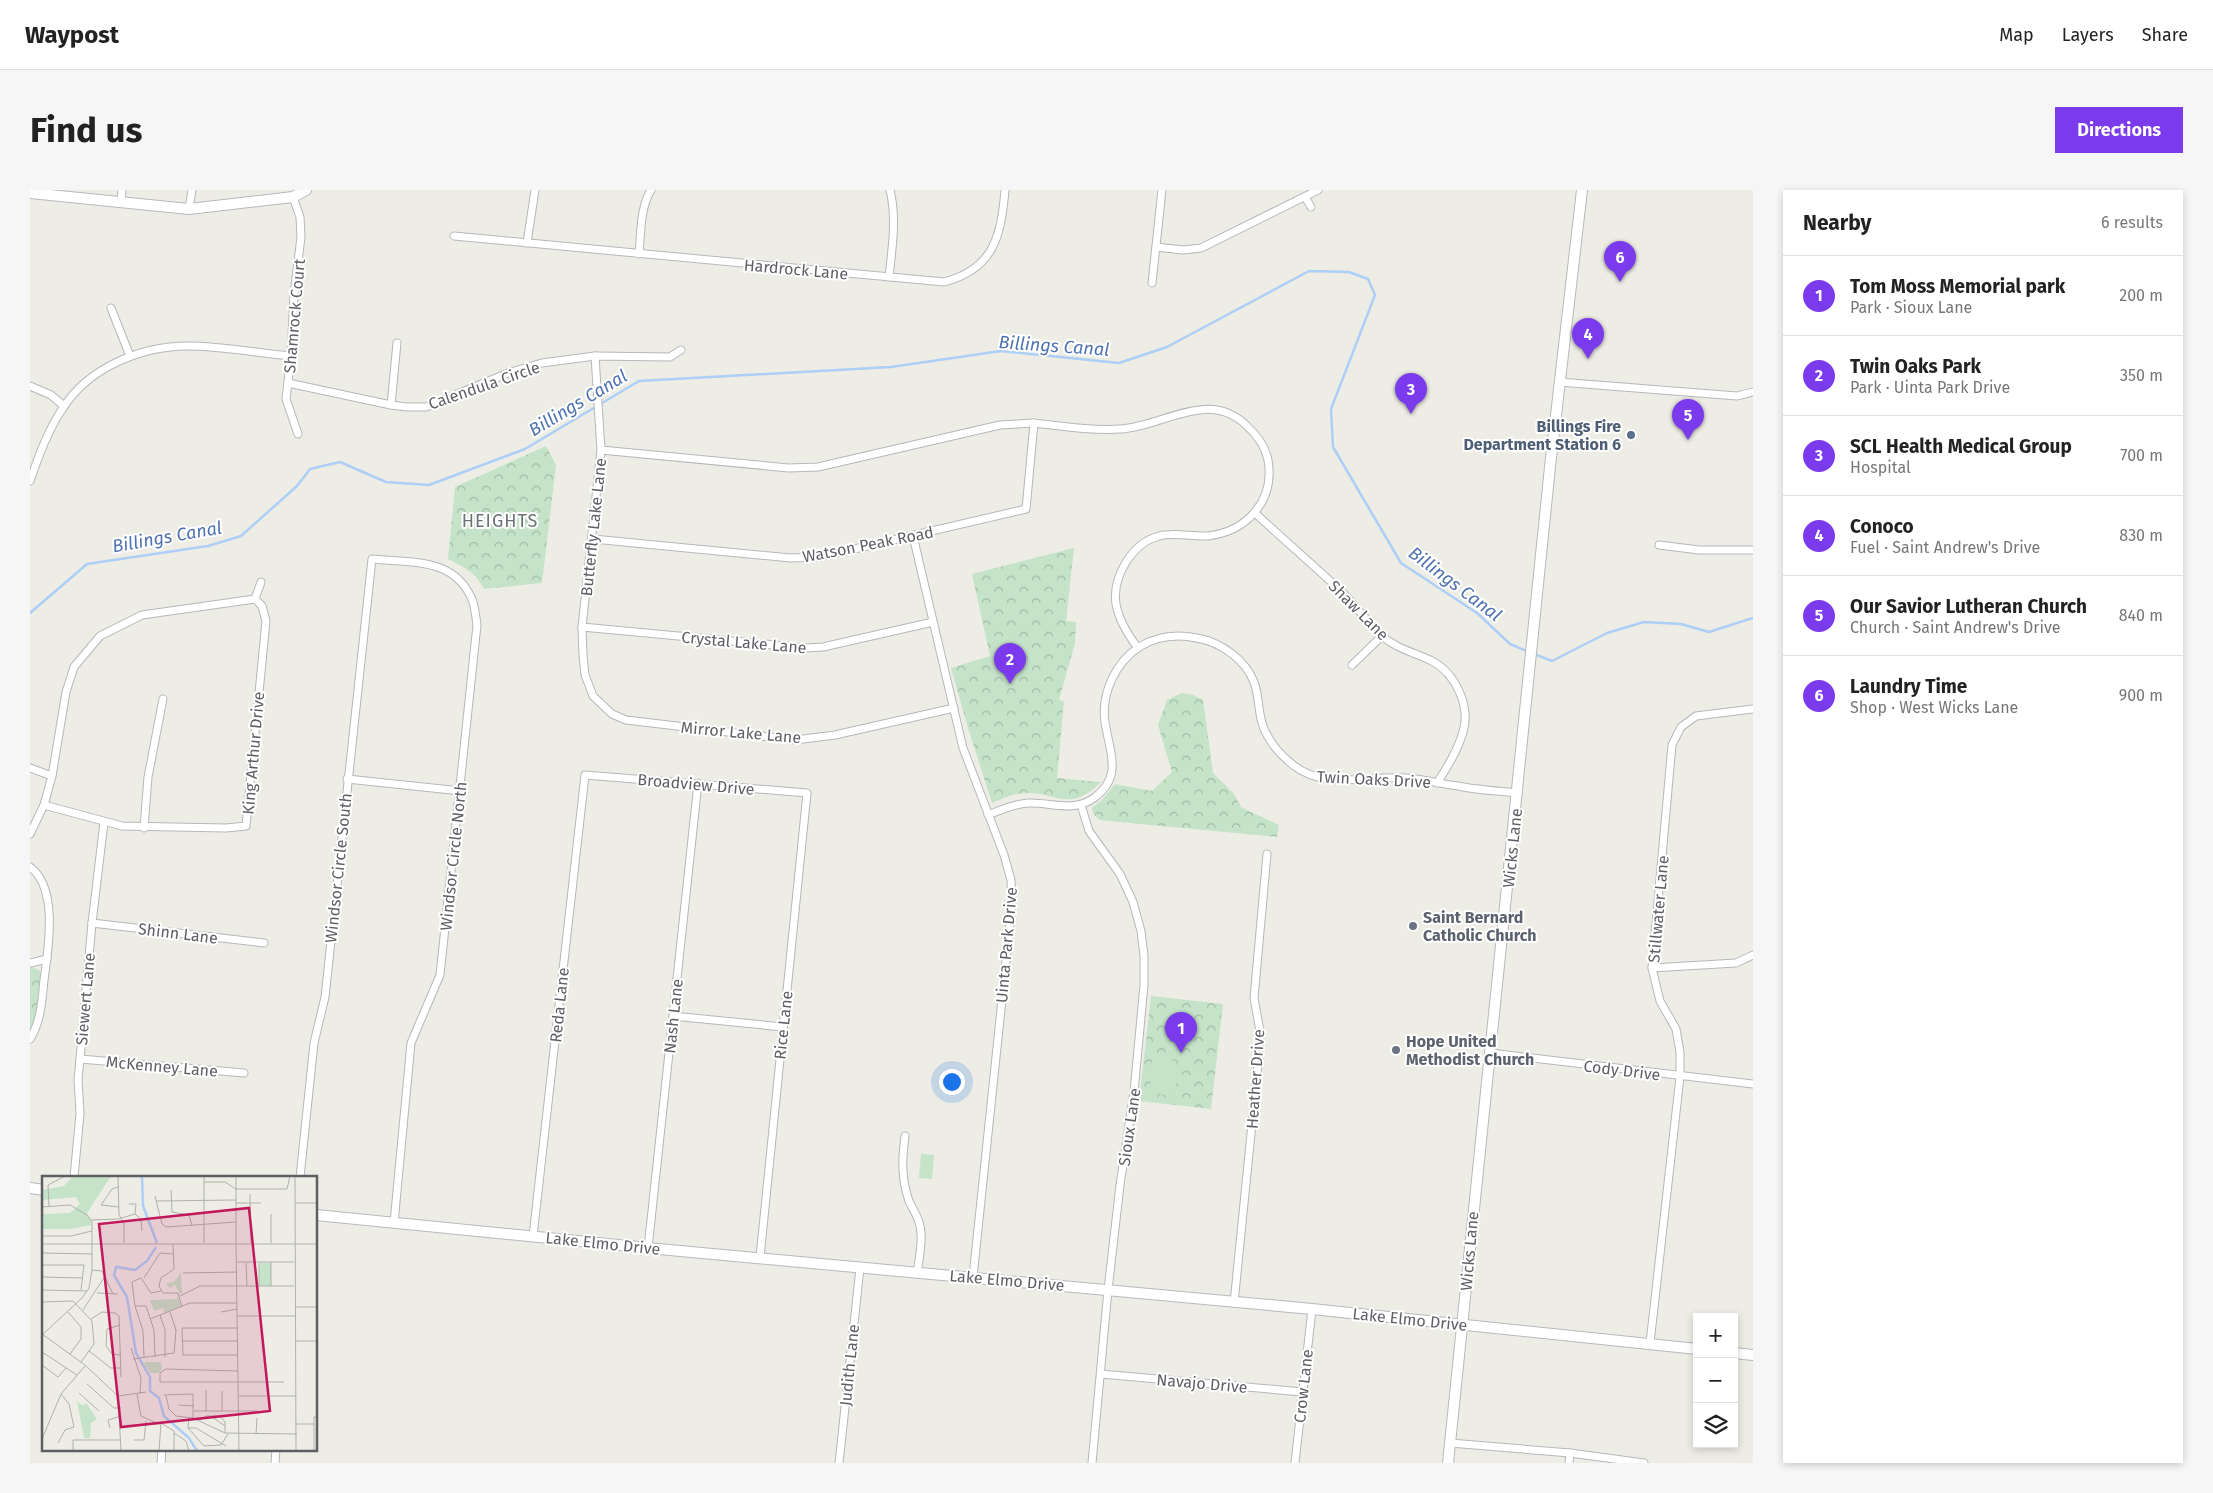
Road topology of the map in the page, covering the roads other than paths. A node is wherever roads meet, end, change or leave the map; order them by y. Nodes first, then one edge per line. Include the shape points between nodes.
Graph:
1 (122, 190) edge
2 (192, 190) edge
3 (306, 190) edge
4 (535, 190) edge
5 (651, 190) edge
6 (890, 190) edge
7 (1005, 190) edge
8 (1162, 190) edge
9 (1316, 190) edge
10 (1582, 190) edge
11 (30, 193) edge
12 (293, 197) junction
13 (1305, 197) junction
14 (121, 202) junction
15 (1311, 207) dead end
16 (189, 209) junction
17 (454, 236) dead end
18 (527, 243) junction
19 (1156, 247) junction
20 (639, 254) junction
21 (889, 277) junction
22 (1152, 283) dead end
23 (112, 308) dead end
24 (397, 343) dead end
25 (682, 350) dead end
26 (130, 356) junction
27 (291, 356) junction
28 (595, 356) junction
29 (1560, 382) junction
30 (288, 383) junction
31 (30, 386) edge
32 (1753, 392) edge
33 (391, 405) junction
34 (64, 406) junction
35 (1034, 423) junction
36 (298, 434) dead end
37 (601, 450) junction
38 (30, 481) edge
39 (1255, 513) junction
40 (913, 536) junction
41 (593, 539) junction
42 (1659, 545) dead end
43 (1753, 550) edge
44 (372, 559) joint
45 (262, 582) dead end
46 (255, 599) junction
47 (933, 622) junction
48 (582, 627) junction
49 (1382, 636) junction
50 (1138, 648) junction
51 (1352, 665) dead end
52 (593, 696) joint
53 (163, 700) dead end
54 (954, 708) junction
55 (1753, 709) edge
56 (30, 768) edge
57 (585, 774) joint
58 (52, 776) junction
59 (347, 779) junction
60 (698, 783) junction
61 (1437, 783) junction
62 (461, 791) junction
63 (807, 793) joint
64 (1518, 793) junction
65 (44, 805) junction
66 (1081, 805) junction
67 (988, 815) junction
68 (104, 822) junction
69 (144, 828) junction
70 (30, 834) edge
71 (1267, 854) dead end
72 (30, 867) edge
73 (92, 923) junction
74 (264, 943) dead end
75 (1753, 956) edge
76 (47, 959) junction
77 (30, 963) edge
78 (1652, 968) junction
79 (673, 1016) junction
80 (783, 1027) junction
81 (30, 1039) edge
82 (1490, 1053) junction
83 (80, 1059) junction
84 (244, 1073) dead end
85 (1680, 1077) junction
86 (1753, 1084) edge
87 (905, 1136) dead end
88 (74, 1176) edge
89 (300, 1176) edge
90 (318, 1215) edge
91 (394, 1223) junction
92 (532, 1236) junction
93 (648, 1248) junction
94 (760, 1257) junction
95 (860, 1268) junction
96 (917, 1272) junction
97 (973, 1277) junction
98 (1108, 1290) junction
99 (1234, 1303) junction
100 (1312, 1309) junction
101 (1463, 1324) junction
102 (1650, 1343) junction
103 (1693, 1348) edge
104 (1738, 1353) edge
105 (1753, 1355) edge
106 (1101, 1374) junction
107 (1302, 1392) junction
108 (1450, 1443) junction
109 (162, 1450) edge
110 (276, 1450) edge
111 (1570, 1453) junction
112 (160, 1463) edge
113 (275, 1463) edge
114 (839, 1463) edge
115 (1092, 1463) edge
116 (1295, 1463) edge
117 (1448, 1463) edge
118 (1569, 1463) edge
119 (1644, 1463) edge

1 - 14 street
2 - 16 street
3 - 12 main road
4 - 18 street
5 - 20 street via 646,198
6 - 21 street via 894,226
7 - 21 street, Hardrock Lane via 995,245 979,265 961,278 944,282
8 - 19 street
9 - 13 street
10 - 29 main road, Wicks Lane
11 - 14 main road
12 - 16 main road
12 - 27 street, Shamrock Court via 300,217 301,237
13 - 15 street
13 - 19 street via 1201,248
14 - 16 main road
17 - 18 street, Hardrock Lane
18 - 20 street, Hardrock Lane
19 - 22 street
20 - 21 street, Hardrock Lane
23 - 26 street
24 - 33 street
25 - 28 street, Calendula Circle via 670,357
26 - 27 street via 190,346
26 - 34 street via 102,371
27 - 30 street, Shamrock Court
28 - 33 street, Calendula Circle via 542,363 508,373 426,407
28 - 37 street, Butterfly Lake Lane
29 - 32 street via 1737,396
29 - 64 main road, Wicks Lane
30 - 33 street, Calendula Circle
30 - 36 street, Shamrock Court via 286,399
31 - 34 street via 51,394
34 - 38 street via 47,435
35 - 37 street via 1000,425 818,467 790,468
35 - 39 street via 1094,430 1144,426 1194,410 1215,409 1237,416 1258,436 1267,458 1269,476
35 - 40 street, Watson Peak Road via 1026,509
37 - 41 street, Butterfly Lake Lane
39 - 49 street, Shaw Lane via 1341,591
39 - 50 street via 1230,532 1207,536 1157,536 1140,546 1126,562 1118,581 1116,603 1127,632
40 - 41 street, Watson Peak Road via 820,557 791,558
40 - 47 street, Uinta Park Drive
41 - 48 street, Butterfly Lake Lane
42 - 43 street via 1699,550
44 - 59 street, Windsor Circle South
44 - 62 street, Windsor Circle North via 435,565 452,572 473,602 477,625
45 - 46 street
46 - 58 street via 142,615 100,636 74,667 66,692
46 - 69 street, King Arthur Drive via 262,606 266,621 246,826
47 - 48 street, Crystal Lake Lane via 806,648
47 - 54 street, Uinta Park Drive
48 - 52 street, Butterfly Lake Lane via 585,675
49 - 51 street
49 - 61 street, Shaw Lane via 1400,648 1433,662 1454,678 1461,694 1464,732
50 - 61 street, Twin Oaks Drive via 1158,638 1185,635 1208,640 1228,651 1245,664 1254,682 1262,723 1272,743 1280,754 1307,775 1348,781 1385,777
50 - 66 street, Twin Oaks Drive via 1119,666 1105,704 1105,723 1112,750 1110,776 1104,788
52 - 54 street, Mirror Lake Lane via 612,714 626,720 795,740 835,735
53 - 69 street via 148,777
54 - 67 street, Uinta Park Drive via 963,748
55 - 78 street, Stillwater Lane via 1696,716 1681,728 1672,745
56 - 58 street
57 - 60 street, Broadview Drive
57 - 92 street, Reda Lane
58 - 65 street
59 - 62 street
59 - 89 street, Windsor Circle South via 325,997 314,1043
60 - 63 street, Broadview Drive
60 - 79 street, Nash Lane
61 - 64 street, Twin Oaks Drive
62 - 91 street, Windsor Circle North via 440,975 411,1043
63 - 80 street, Rice Lane
64 - 82 main road, Wicks Lane
65 - 68 street, King Arthur Drive
65 - 70 street
66 - 67 street via 1063,807 1028,803
66 - 98 street, Sioux Lane via 1089,831 1120,874 1133,902 1144,956 1134,1092
67 - 97 street, Uinta Park Drive via 1012,880 1012,904
68 - 69 street, King Arthur Drive
68 - 73 street, Siewert Lane
71 - 99 street, Heather Drive via 1254,998 1260,1031 1259,1054
72 - 76 street via 43,883 47,900 50,931
73 - 74 street, Shinn Lane
73 - 83 street, Siewert Lane
75 - 78 street via 1736,963
76 - 77 street
76 - 81 street via 40,1012
78 - 85 street, Stillwater Lane via 1660,1001 1676,1029
79 - 80 street
79 - 93 street, Nash Lane
80 - 94 street, Rice Lane
82 - 85 street, Cody Drive
82 - 101 main road, Wicks Lane
83 - 84 street, McKenney Lane
83 - 88 street, Siewert Lane via 80,1114
85 - 86 street, Cody Drive
85 - 102 street, Stillwater Lane
87 - 96 street via 901,1163 903,1182 921,1233
90 - 91 main road, Lake Elmo Drive
91 - 92 main road, Lake Elmo Drive
92 - 93 main road, Lake Elmo Drive
93 - 94 main road, Lake Elmo Drive
94 - 95 main road, Lake Elmo Drive
95 - 96 main road, Lake Elmo Drive
95 - 114 street, Judith Lane
96 - 97 main road, Lake Elmo Drive
97 - 98 main road, Lake Elmo Drive
98 - 99 main road, Lake Elmo Drive
98 - 106 street, Sioux Lane
99 - 100 main road, Lake Elmo Drive
100 - 101 main road, Lake Elmo Drive
100 - 107 street, Crow Lane
101 - 102 main road, Lake Elmo Drive
101 - 108 main road, Wicks Lane
102 - 103 main road, Lake Elmo Drive
104 - 105 main road
106 - 107 street, Navajo Drive
106 - 115 street, Sioux Lane
107 - 116 street, Crow Lane
108 - 111 street
108 - 117 main road, Wicks Lane
109 - 112 street
110 - 113 street
111 - 118 street
111 - 119 street

